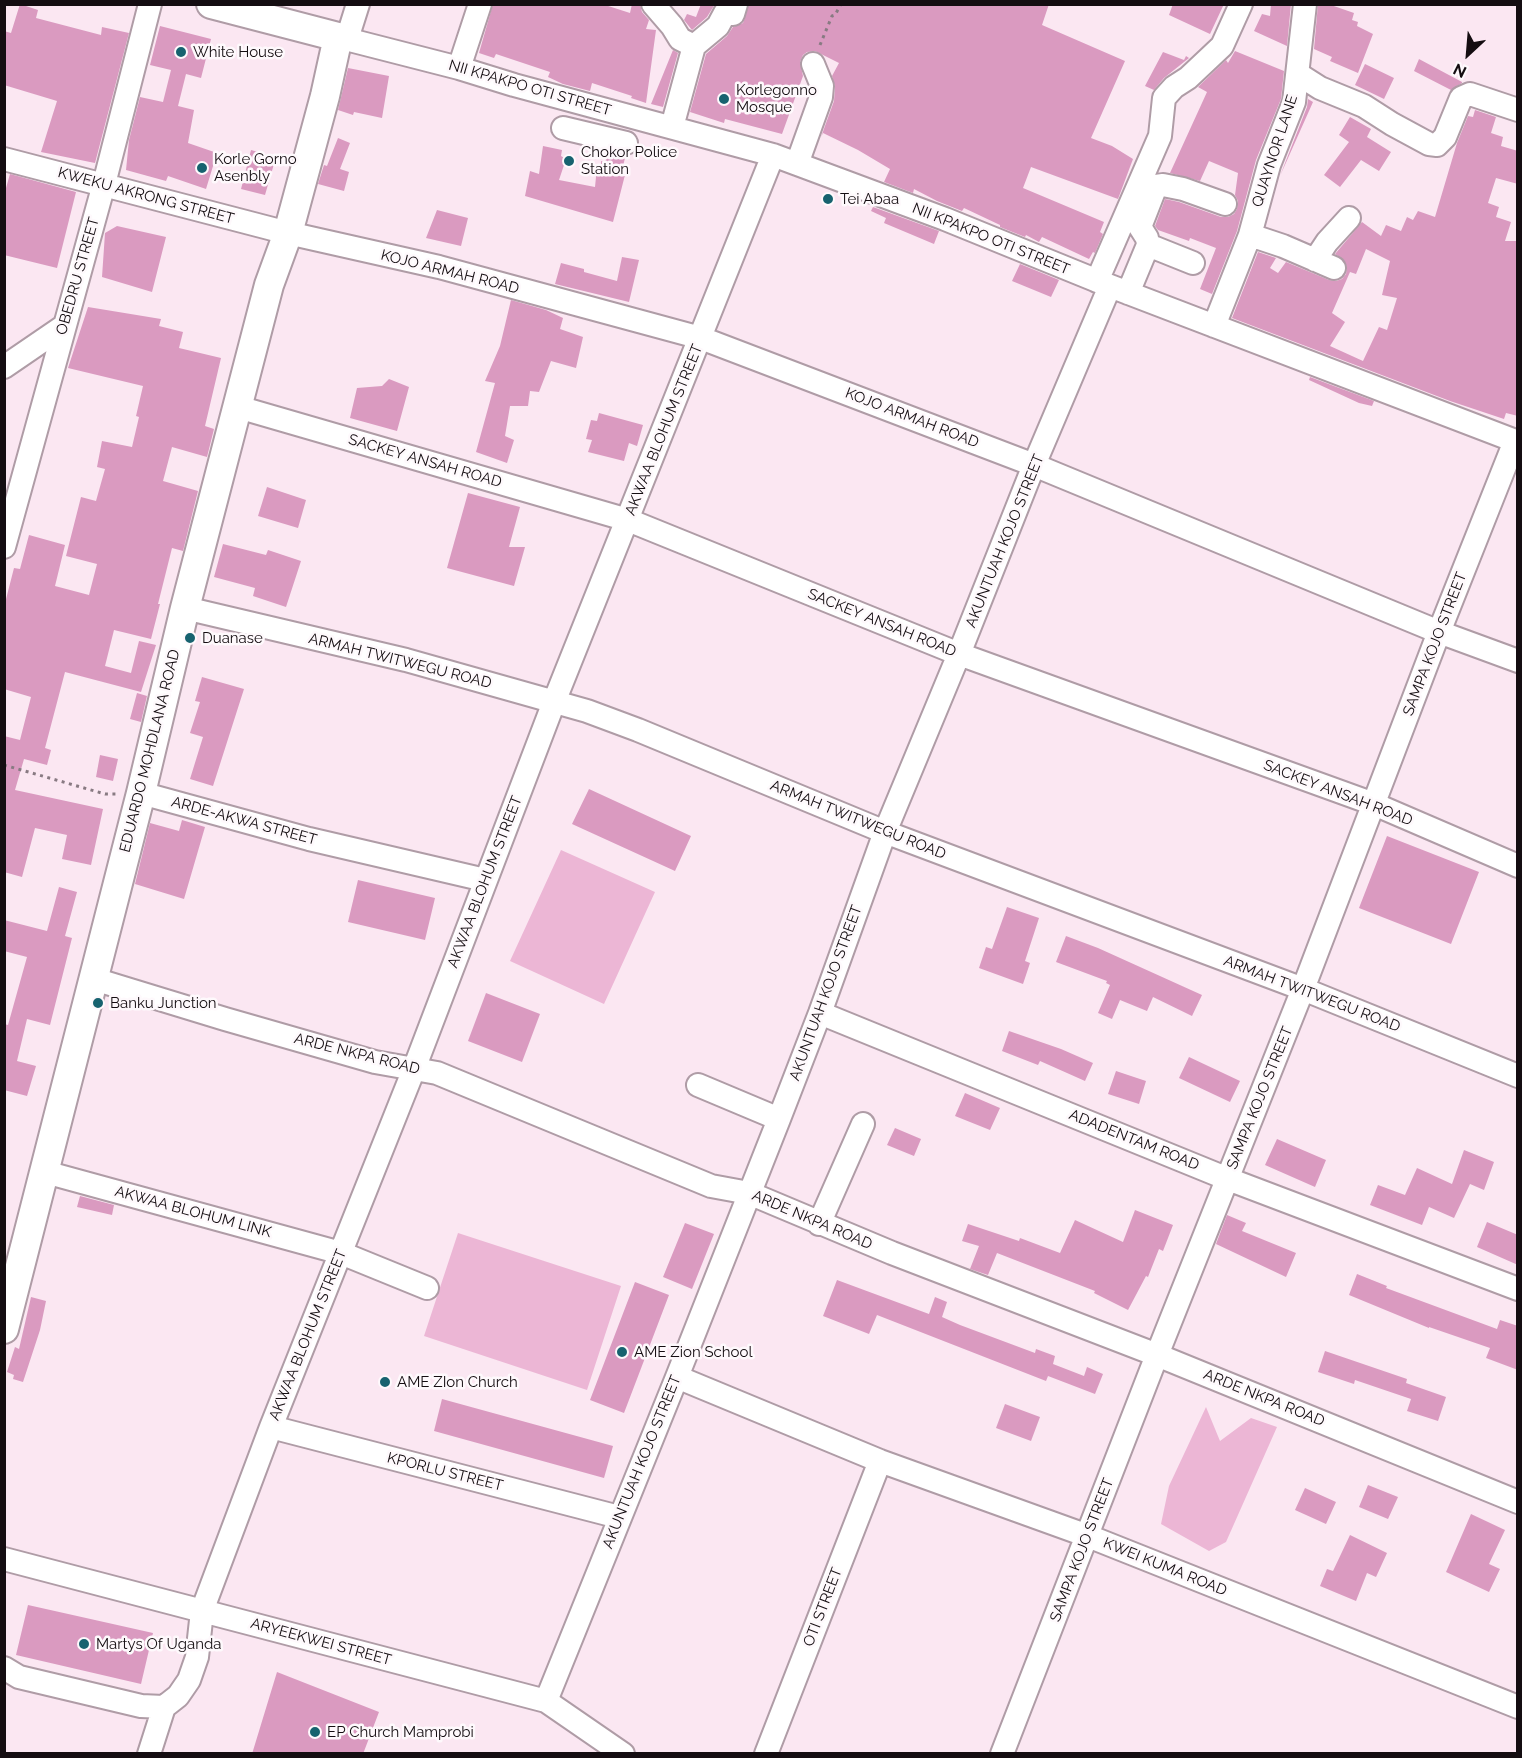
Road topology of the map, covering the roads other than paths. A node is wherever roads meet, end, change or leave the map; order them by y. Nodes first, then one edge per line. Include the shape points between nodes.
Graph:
1 (150, 4) edge
2 (211, 4) edge
3 (358, 4) edge
4 (480, 4) edge
5 (653, 4) edge
6 (736, 4) edge
7 (1241, 4) edge
8 (1305, 4) edge
9 (342, 38) junction
10 (694, 46) junction
11 (813, 64) road end
12 (459, 68) junction
13 (1298, 74) junction
14 (589, 105) junction
15 (1518, 111) edge
16 (672, 127) junction
17 (626, 143) dead end
18 (773, 155) junction
19 (4, 159) edge
20 (797, 164) junction
21 (104, 184) junction
22 (1225, 204) dead end
23 (1349, 218) dead end
24 (288, 233) junction
25 (1250, 235) junction
26 (1148, 245) junction
27 (1193, 263) dead end
28 (1111, 287) junction
29 (64, 326) junction
30 (1214, 326) junction
31 (701, 338) junction
32 (8, 361) edge
33 (238, 407) junction
34 (1516, 441) edge
35 (1034, 465) junction
36 (628, 520) junction
37 (4, 547) edge
38 (185, 608) junction
39 (1439, 632) junction
40 (959, 654) junction
41 (1518, 661) edge
42 (554, 702) junction
43 (141, 793) junction
44 (1374, 804) junction
45 (885, 832) junction
46 (1518, 866) edge
47 (485, 880) junction
48 (94, 979) junction
49 (1303, 989) junction
50 (820, 1013) junction
51 (414, 1070) junction
52 (1518, 1076) edge
53 (698, 1085) dead end
54 (779, 1119) junction
55 (863, 1124) dead end
56 (45, 1172) junction
57 (1228, 1179) junction
58 (749, 1193) junction
59 (819, 1224) junction
60 (341, 1253) junction
61 (427, 1288) dead end
62 (1518, 1289) edge
63 (4, 1329) edge
64 (1157, 1355) junction
65 (677, 1377) junction
66 (272, 1427) junction
67 (880, 1461) junction
68 (1518, 1502) edge
69 (619, 1517) junction
70 (1088, 1536) junction
71 (4, 1559) edge
72 (202, 1611) junction
73 (4, 1668) edge
74 (546, 1701) junction
75 (164, 1707) junction
76 (1518, 1707) edge
77 (148, 1754) edge
78 (623, 1754) edge
79 (766, 1754) edge
80 (1002, 1754) edge

1 - 21 street, OBEDRU STREET
2 - 9 main road, NII KPAKPO OTI STREET
3 - 9 street
4 - 12 street
5 - 10 street via 680,39
6 - 10 street via 733,14 725,13 718,26
7 - 28 street via 1222,46 1164,98 1160,136
8 - 13 street, QUAYNOR LANE
9 - 12 street, NII KPAKPO OTI STREET
9 - 24 main road, EDUARDO MOHDLANA ROAD
10 - 16 street
11 - 20 street via 822,86 821,97
12 - 14 street, NII KPAKPO OTI STREET
13 - 15 street via 1429,144 1437,145 1445,137 1461,98 1470,94
13 - 25 street, QUAYNOR LANE via 1294,102 1269,165
14 - 16 street, NII KPAKPO OTI STREET
14 - 17 street via 573,130
16 - 18 street, NII KPAKPO OTI STREET
18 - 20 street, NII KPAKPO OTI STREET
18 - 31 street, AKWAA BLOHUM STREET
19 - 21 street, KWEKU AKRONG STREET
20 - 28 street, NII KPAKPO OTI STREET
21 - 24 street, KWEKU AKRONG STREET
21 - 29 street, OBEDRU STREET
22 - 26 street via 1183,189 1156,186 1140,227
23 - 25 street via 1327,242 1325,264
24 - 31 street, KOJO ARMAH ROAD via 439,267
24 - 33 main road, EDUARDO MOHDLANA ROAD via 269,285
25 - 30 street, QUAYNOR LANE
26 - 27 street
26 - 28 street
28 - 30 street, NII KPAKPO OTI STREET
28 - 35 street, AKUNTUAH KOJO STREET
29 - 32 street
29 - 37 street, OBEDRU STREET
30 - 34 street, NII KPAKPO OTI STREET
31 - 35 street, KOJO ARMAH ROAD
31 - 36 street, AKWAA BLOHUM STREET
33 - 36 street, SACKEY ANSAH ROAD
33 - 38 main road, EDUARDO MOHDLANA ROAD
34 - 39 street, SAMPA KOJO STREET
35 - 39 street, KOJO ARMAH ROAD
35 - 40 street, AKUNTUAH KOJO STREET
36 - 40 street, SACKEY ANSAH ROAD
36 - 42 street, AKWAA BLOHUM STREET
38 - 42 street, ARMAH TWITWEGU ROAD via 406,660
38 - 43 main road, EDUARDO MOHDLANA ROAD
39 - 41 street, KOJO ARMAH ROAD
39 - 44 street, SAMPA KOJO STREET
40 - 44 street, SACKEY ANSAH ROAD
40 - 45 street, AKUNTUAH KOJO STREET
42 - 45 street, ARMAH TWITWEGU ROAD via 638,730
42 - 47 street, AKWAA BLOHUM STREET
43 - 47 street, ARDE-AKWA STREET via 309,839
43 - 48 main road, EDUARDO MOHDLANA ROAD
44 - 46 street, SACKEY ANSAH ROAD
44 - 49 street, SAMPA KOJO STREET
45 - 49 street, ARMAH TWITWEGU ROAD
45 - 50 street, AKUNTUAH KOJO STREET
47 - 51 street, AKWAA BLOHUM STREET
48 - 51 street, ARDE NKPA ROAD
48 - 56 main road, EDUARDO MOHDLANA ROAD
49 - 52 street, ARMAH TWITWEGU ROAD
49 - 57 street, SAMPA KOJO STREET
50 - 54 street, AKUNTUAH KOJO STREET
50 - 57 street, ADADENTAM ROAD
51 - 58 street, ARDE NKPA ROAD via 465,1083 711,1186
51 - 60 street, AKWAA BLOHUM STREET
53 - 54 street
54 - 58 street, AKUNTUAH KOJO STREET
55 - 59 street
56 - 60 street, AKWAA BLOHUM LINK
56 - 63 main road, EDUARDO MOHDLANA ROAD
57 - 62 street, ADADENTAM ROAD
57 - 64 street, SAMPA KOJO STREET
58 - 59 street, ARDE NKPA ROAD
58 - 65 street, AKUNTUAH KOJO STREET
59 - 64 street, ARDE NKPA ROAD
60 - 61 street, AKWAA BLOHUM LINK
60 - 66 street, AKWAA BLOHUM STREET
64 - 68 street, ARDE NKPA ROAD
64 - 70 street, SAMPA KOJO STREET
65 - 67 street, KWEI KUMA ROAD
65 - 69 street, AKUNTUAH KOJO STREET
66 - 69 street, KPORLU STREET
66 - 72 street, AKWAA BLOHUM STREET
67 - 70 street, KWEI KUMA ROAD
67 - 79 street, OTI STREET
69 - 74 street, AKUNTUAH KOJO STREET
70 - 76 street, KWEI KUMA ROAD
70 - 80 street, SAMPA KOJO STREET
71 - 72 street, ARYEEKWEI STREET
72 - 74 street, ARYEEKWEI STREET
72 - 75 street, AKWAA BLOHUM STREET via 197,1657 189,1680
73 - 75 street via 19,1677 141,1706
74 - 78 street, ARYEEKWEI STREET
75 - 77 street

